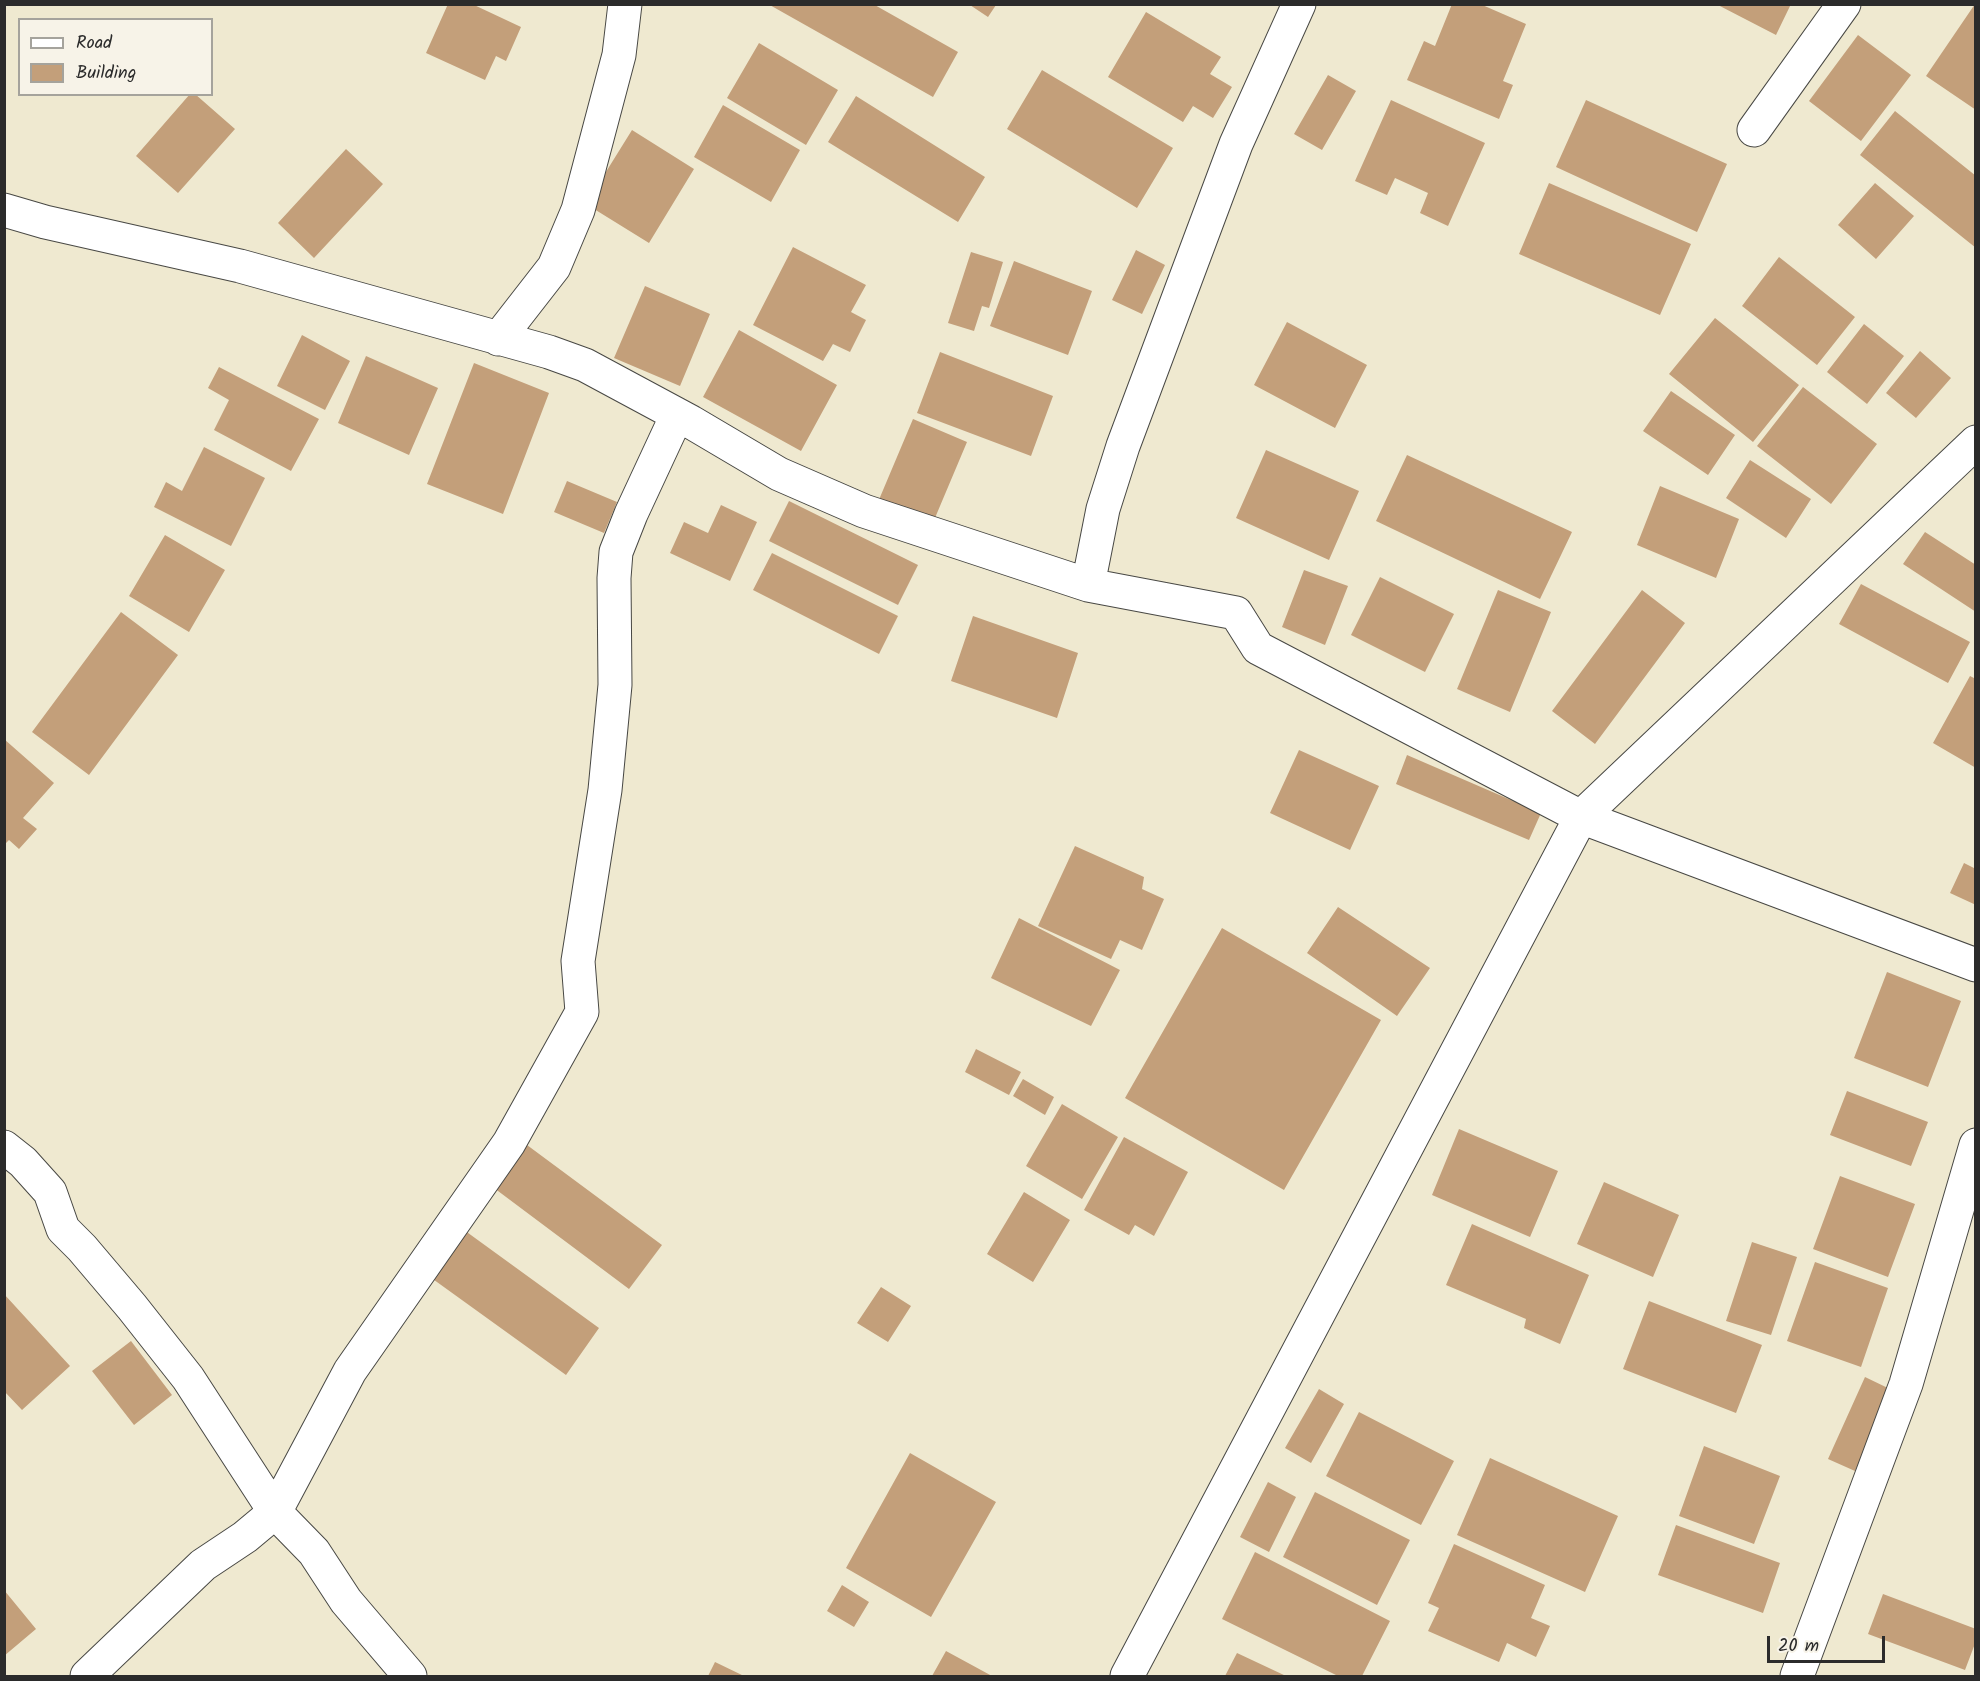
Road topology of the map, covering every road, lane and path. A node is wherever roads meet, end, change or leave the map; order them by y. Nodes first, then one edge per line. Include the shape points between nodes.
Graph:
1 (625, 4) edge
2 (1299, 4) edge
3 (1844, 4) edge
4 (1754, 130) dead end
5 (4, 210) edge
6 (498, 339) junction
7 (677, 415) junction
8 (1976, 442) edge
9 (1088, 585) junction
10 (1581, 817) junction
11 (1976, 965) edge
12 (1976, 1145) edge
13 (4, 1147) edge
14 (274, 1512) junction
15 (87, 1677) edge
16 (410, 1677) edge
17 (1127, 1677) edge
18 (1797, 1677) edge

1 - 6 street via 619,56 578,210 554,267
2 - 9 street via 1236,144 1123,446 1103,509
3 - 4 street
5 - 6 street via 240,266
6 - 7 street via 585,365
7 - 9 street via 780,474 864,511
7 - 14 street via 616,552 615,685 605,790 578,961 582,1012 509,1143 350,1371
8 - 10 street
9 - 10 street via 1236,613 1258,648
10 - 11 street
10 - 17 street
12 - 18 street via 1906,1384
13 - 14 street via 50,1192 63,1229 188,1378
14 - 15 street via 203,1565
14 - 16 street via 314,1552 346,1601

